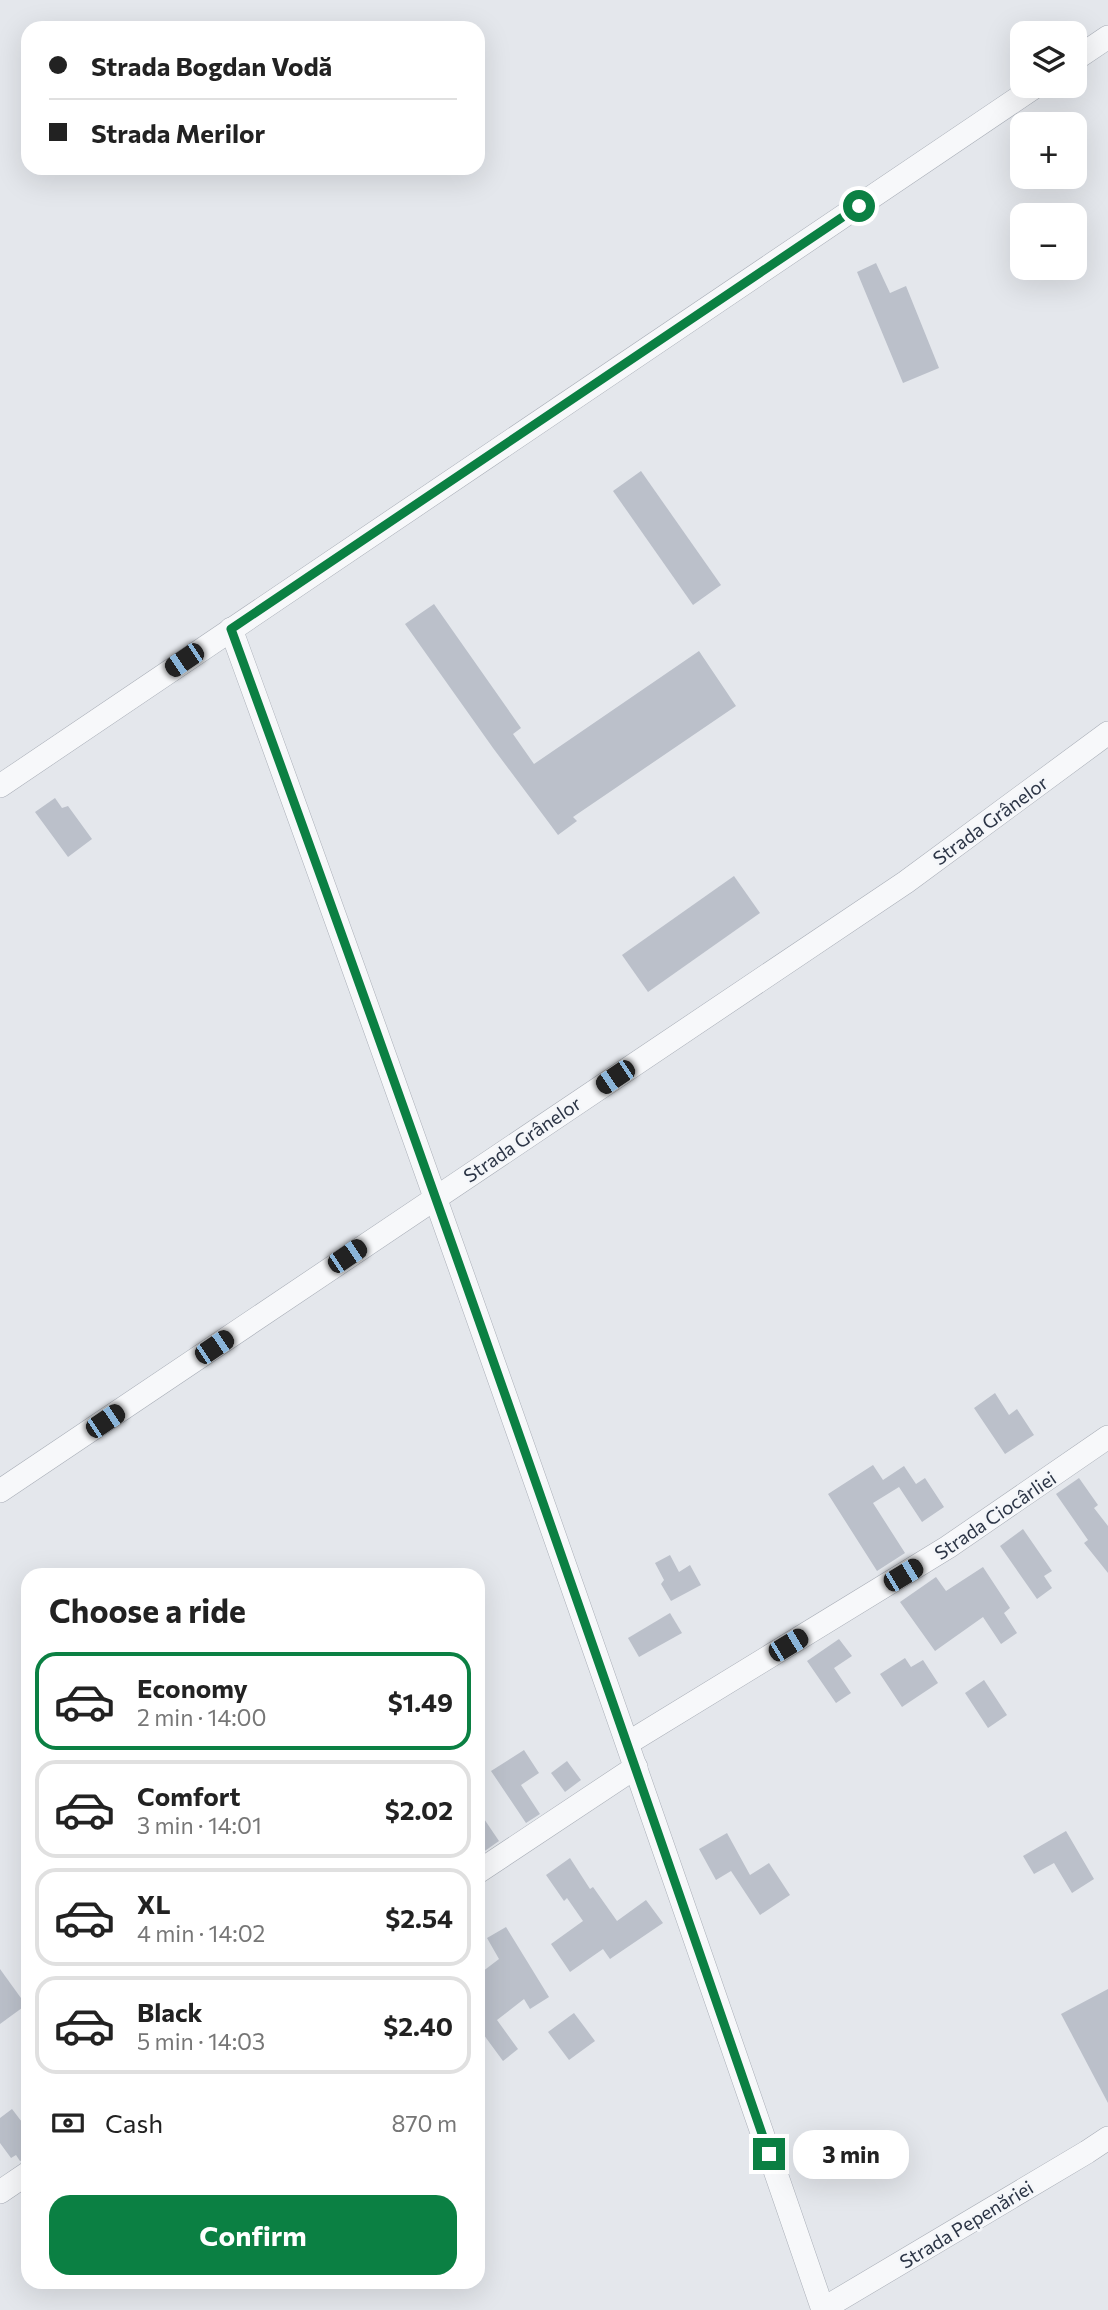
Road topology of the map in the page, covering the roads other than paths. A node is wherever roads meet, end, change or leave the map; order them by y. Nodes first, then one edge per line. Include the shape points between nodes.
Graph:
1 (1108, 37) edge
2 (1087, 51) edge
3 (1018, 98) edge
4 (231, 629) junction
5 (1108, 733) edge
6 (0, 786) edge
7 (436, 1196) junction
8 (1108, 1437) edge
9 (0, 1491) edge
10 (628, 1743) junction
11 (636, 1767) junction
12 (485, 1867) edge
13 (1108, 2138) edge
14 (21, 2178) edge
15 (0, 2192) edge
16 (823, 2310) edge

1 - 2 street
3 - 4 street
4 - 6 street
4 - 7 street
5 - 7 street, Strada Grânelor via 906,882
7 - 9 street, Strada Grânelor
7 - 10 street
8 - 10 street, Strada Ciocârliei via 948,1547
10 - 11 street
11 - 12 street
11 - 16 street
13 - 16 street, Strada Pepenăriei
14 - 15 street

